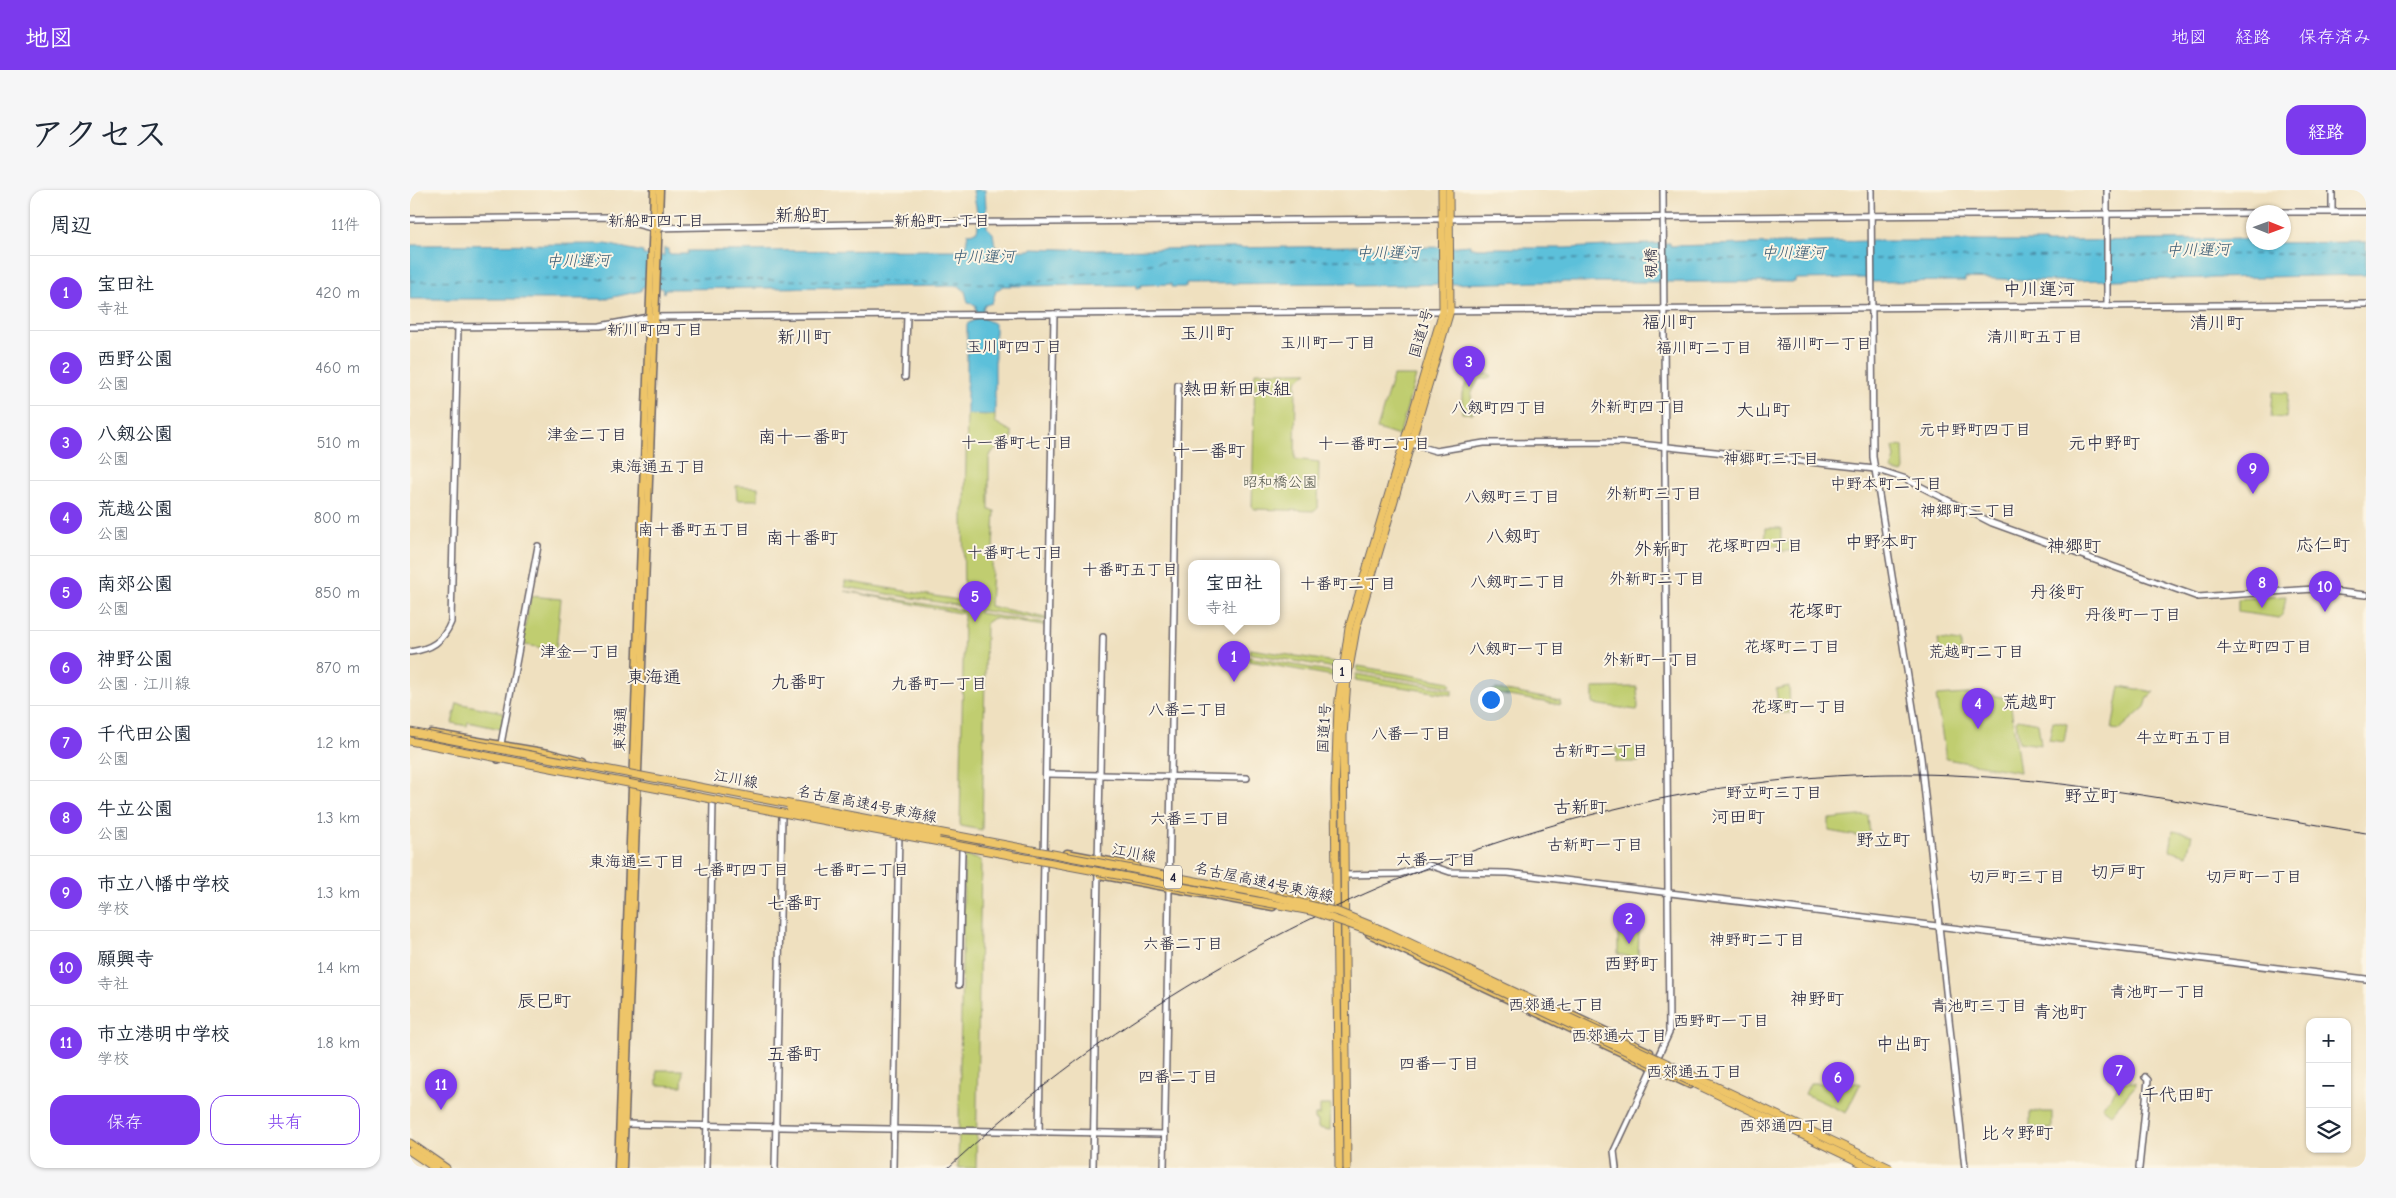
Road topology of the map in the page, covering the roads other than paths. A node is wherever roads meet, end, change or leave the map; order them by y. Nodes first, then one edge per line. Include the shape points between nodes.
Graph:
1 (654, 190) edge
2 (660, 190) edge
3 (1442, 190) edge
4 (1449, 190) edge
5 (1663, 190) edge
6 (1871, 190) edge
7 (2107, 190) edge
8 (2332, 190) edge
9 (2291, 212) edge
10 (2332, 212) junction
11 (2366, 212) edge
12 (2246, 213) edge
13 (2107, 214) junction
14 (1872, 216) junction
15 (1663, 217) junction
16 (410, 219) edge
17 (1446, 219) junction
18 (655, 227) junction
19 (2366, 304) edge
20 (2107, 306) junction
21 (1873, 308) junction
22 (1664, 309) junction
23 (1447, 311) junction
24 (1054, 314) junction
25 (907, 315) junction
26 (652, 317) junction
27 (458, 326) junction
28 (410, 327) edge
29 (905, 377) dead end
30 (1178, 385) dead end
31 (1404, 440) junction
32 (1411, 445) junction
33 (1666, 445) junction
34 (1875, 469) junction
35 (538, 546) dead end
36 (2366, 595) edge
37 (1103, 637) dead end
38 (410, 652) edge
39 (410, 732) edge
40 (410, 743) edge
41 (449, 744) junction
42 (501, 745) junction
43 (498, 761) junction
44 (634, 774) junction
45 (1047, 774) junction
46 (1100, 775) junction
47 (1171, 776) junction
48 (645, 777) junction
49 (1247, 778) dead end
50 (634, 786) junction
51 (650, 787) junction
52 (771, 800) junction
53 (713, 801) junction
54 (782, 815) junction
55 (899, 822) junction
56 (898, 837) junction
57 (1000, 841) junction
58 (962, 849) junction
59 (1045, 849) junction
60 (989, 852) junction
61 (1098, 859) junction
62 (1045, 864) junction
63 (1169, 873) junction
64 (1098, 875) junction
65 (1344, 875) junction
66 (1169, 890) junction
67 (1668, 893) junction
68 (1282, 909) junction
69 (1340, 911) junction
70 (1340, 923) junction
71 (1939, 927) junction
72 (1422, 958) junction
73 (2366, 979) edge
74 (959, 985) dead end
75 (1540, 1000) junction
76 (1618, 1049) junction
77 (1658, 1056) junction
78 (1652, 1068) junction
79 (2145, 1077) dead end
80 (622, 1124) junction
81 (707, 1126) junction
82 (776, 1127) junction
83 (893, 1129) junction
84 (1808, 1130) junction
85 (1039, 1132) junction
86 (1094, 1133) junction
87 (1165, 1134) junction
88 (410, 1143) edge
89 (410, 1150) edge
90 (435, 1168) edge
91 (446, 1168) edge
92 (618, 1168) edge
93 (623, 1168) edge
94 (706, 1168) edge
95 (775, 1168) edge
96 (893, 1168) edge
97 (1093, 1168) edge
98 (1164, 1168) edge
99 (1339, 1168) edge
100 (1347, 1168) edge
101 (1616, 1168) edge
102 (1870, 1168) edge
103 (1892, 1168) edge
104 (1965, 1168) edge
105 (2139, 1168) edge

1 - 18 main road
2 - 18 main road
3 - 17 highway, 1
4 - 17 highway, 1
5 - 15 street, 硯橋
6 - 14 street
7 - 13 street
8 - 10 street
9 - 10 street
10 - 11 street
12 - 13 street
13 - 14 street
13 - 20 street
14 - 15 street
14 - 21 street
15 - 17 street
15 - 22 street, 硯橋
16 - 18 street via 609,217
17 - 18 street
17 - 23 highway, 国道1号 / 1
18 - 26 main road
19 - 20 street
20 - 21 street
21 - 22 street
21 - 34 street
22 - 23 street
22 - 33 street, 硯橋
23 - 24 street
23 - 31 highway, 国道1号 / 1
23 - 32 highway, 国道1号 / 1
24 - 25 street
24 - 45 street
25 - 26 street
25 - 29 street
26 - 27 street via 600,326
26 - 44 main road, 東海通
26 - 44 main road, 東海通 via 645,561
27 - 28 street
27 - 38 street via 451,622 447,632 432,647
30 - 47 street
31 - 32 street
31 - 69 highway, 国道1号 / 1 via 1356,601 1343,662 1336,763
32 - 33 street via 1436,451 1484,443 1621,442
32 - 65 highway, 国道1号 / 1 via 1361,611 1350,663 1344,736
33 - 34 street
33 - 67 street, 硯橋
34 - 36 street via 1906,479 1992,523 2198,597 2314,589
34 - 71 street via 1920,750
35 - 42 street
37 - 46 street
39 - 41 highway
39 - 42 main road, 江川線
39 - 48 highway, 名古屋高速4号東海線 / 4, bridge
40 - 41 highway
40 - 43 main road, 江川線
40 - 51 highway, 名古屋高速4号東海線 / 4, bridge
41 - 48 highway, bridge
41 - 51 highway, bridge
42 - 43 street
42 - 44 main road, 江川線
43 - 50 main road, 江川線
44 - 50 main road, 東海通
44 - 55 main road, 江川線
45 - 46 street
45 - 59 street
46 - 47 street
46 - 61 street
47 - 49 street
47 - 63 street
48 - 52 highway, 名古屋高速4号東海線 / 4, bridge
50 - 53 main road, 江川線
50 - 80 main road, 東海通
51 - 60 highway, 名古屋高速4号東海線 / 4, bridge
52 - 57 highway, bridge via 798,810 936,837
52 - 84 highway, 名古屋高速4号東海線 / 4, bridge via 1259,893 1338,912
53 - 54 main road, 江川線
53 - 81 street
54 - 56 main road, 江川線
54 - 82 street
55 - 56 street
55 - 57 main road, 江川線
56 - 58 main road, 江川線
56 - 83 street
57 - 59 main road, 江川線
58 - 62 main road, 江川線
58 - 74 street
59 - 61 main road, 江川線
59 - 62 street
60 - 68 highway, bridge via 994,849 1249,896
60 - 76 highway, 名古屋高速4号東海線 / 4, bridge via 1287,906 1335,918 1386,938
61 - 63 main road, 江川線
61 - 64 street
62 - 64 main road, 江川線
62 - 85 street
63 - 66 street
63 - 69 main road, 江川線 via 1260,890
64 - 66 main road, 江川線
64 - 86 street
65 - 67 street via 1399,874 1429,865 1450,872 1508,873
65 - 69 highway, 国道1号 / 1
66 - 68 main road, 江川線
66 - 87 street
67 - 71 street
67 - 77 street, 硯橋 via 1669,1033
68 - 70 main road, 江川線 via 1306,912
69 - 70 highway, 国道1号 / 1
69 - 75 main road, 江川線
70 - 72 main road, 江川線
70 - 99 highway, 国道1号 / 1
70 - 100 highway, 国道1号 / 1
71 - 73 street
71 - 104 street
72 - 76 highway, bridge via 1475,977 1614,1044
72 - 78 main road, 江川線
75 - 77 main road, 江川線
75 - 84 highway, bridge via 1559,1015 1725,1096 1802,1131
76 - 102 highway, 名古屋高速4号東海線 / 4, bridge
77 - 78 street, 硯橋
77 - 103 main road, 江川線
78 - 101 street, 硯橋 via 1614,1151
78 - 102 main road, 江川線
79 - 105 street via 2148,1080
80 - 81 street
80 - 92 main road, 東海通
80 - 93 main road, 東海通
81 - 82 street
81 - 94 street
82 - 83 street
82 - 95 street
83 - 85 street
83 - 96 street
84 - 103 highway, 名古屋高速4号東海線 / 4, bridge
85 - 86 street
86 - 87 street
86 - 97 street
87 - 98 street
88 - 91 highway
89 - 90 highway

